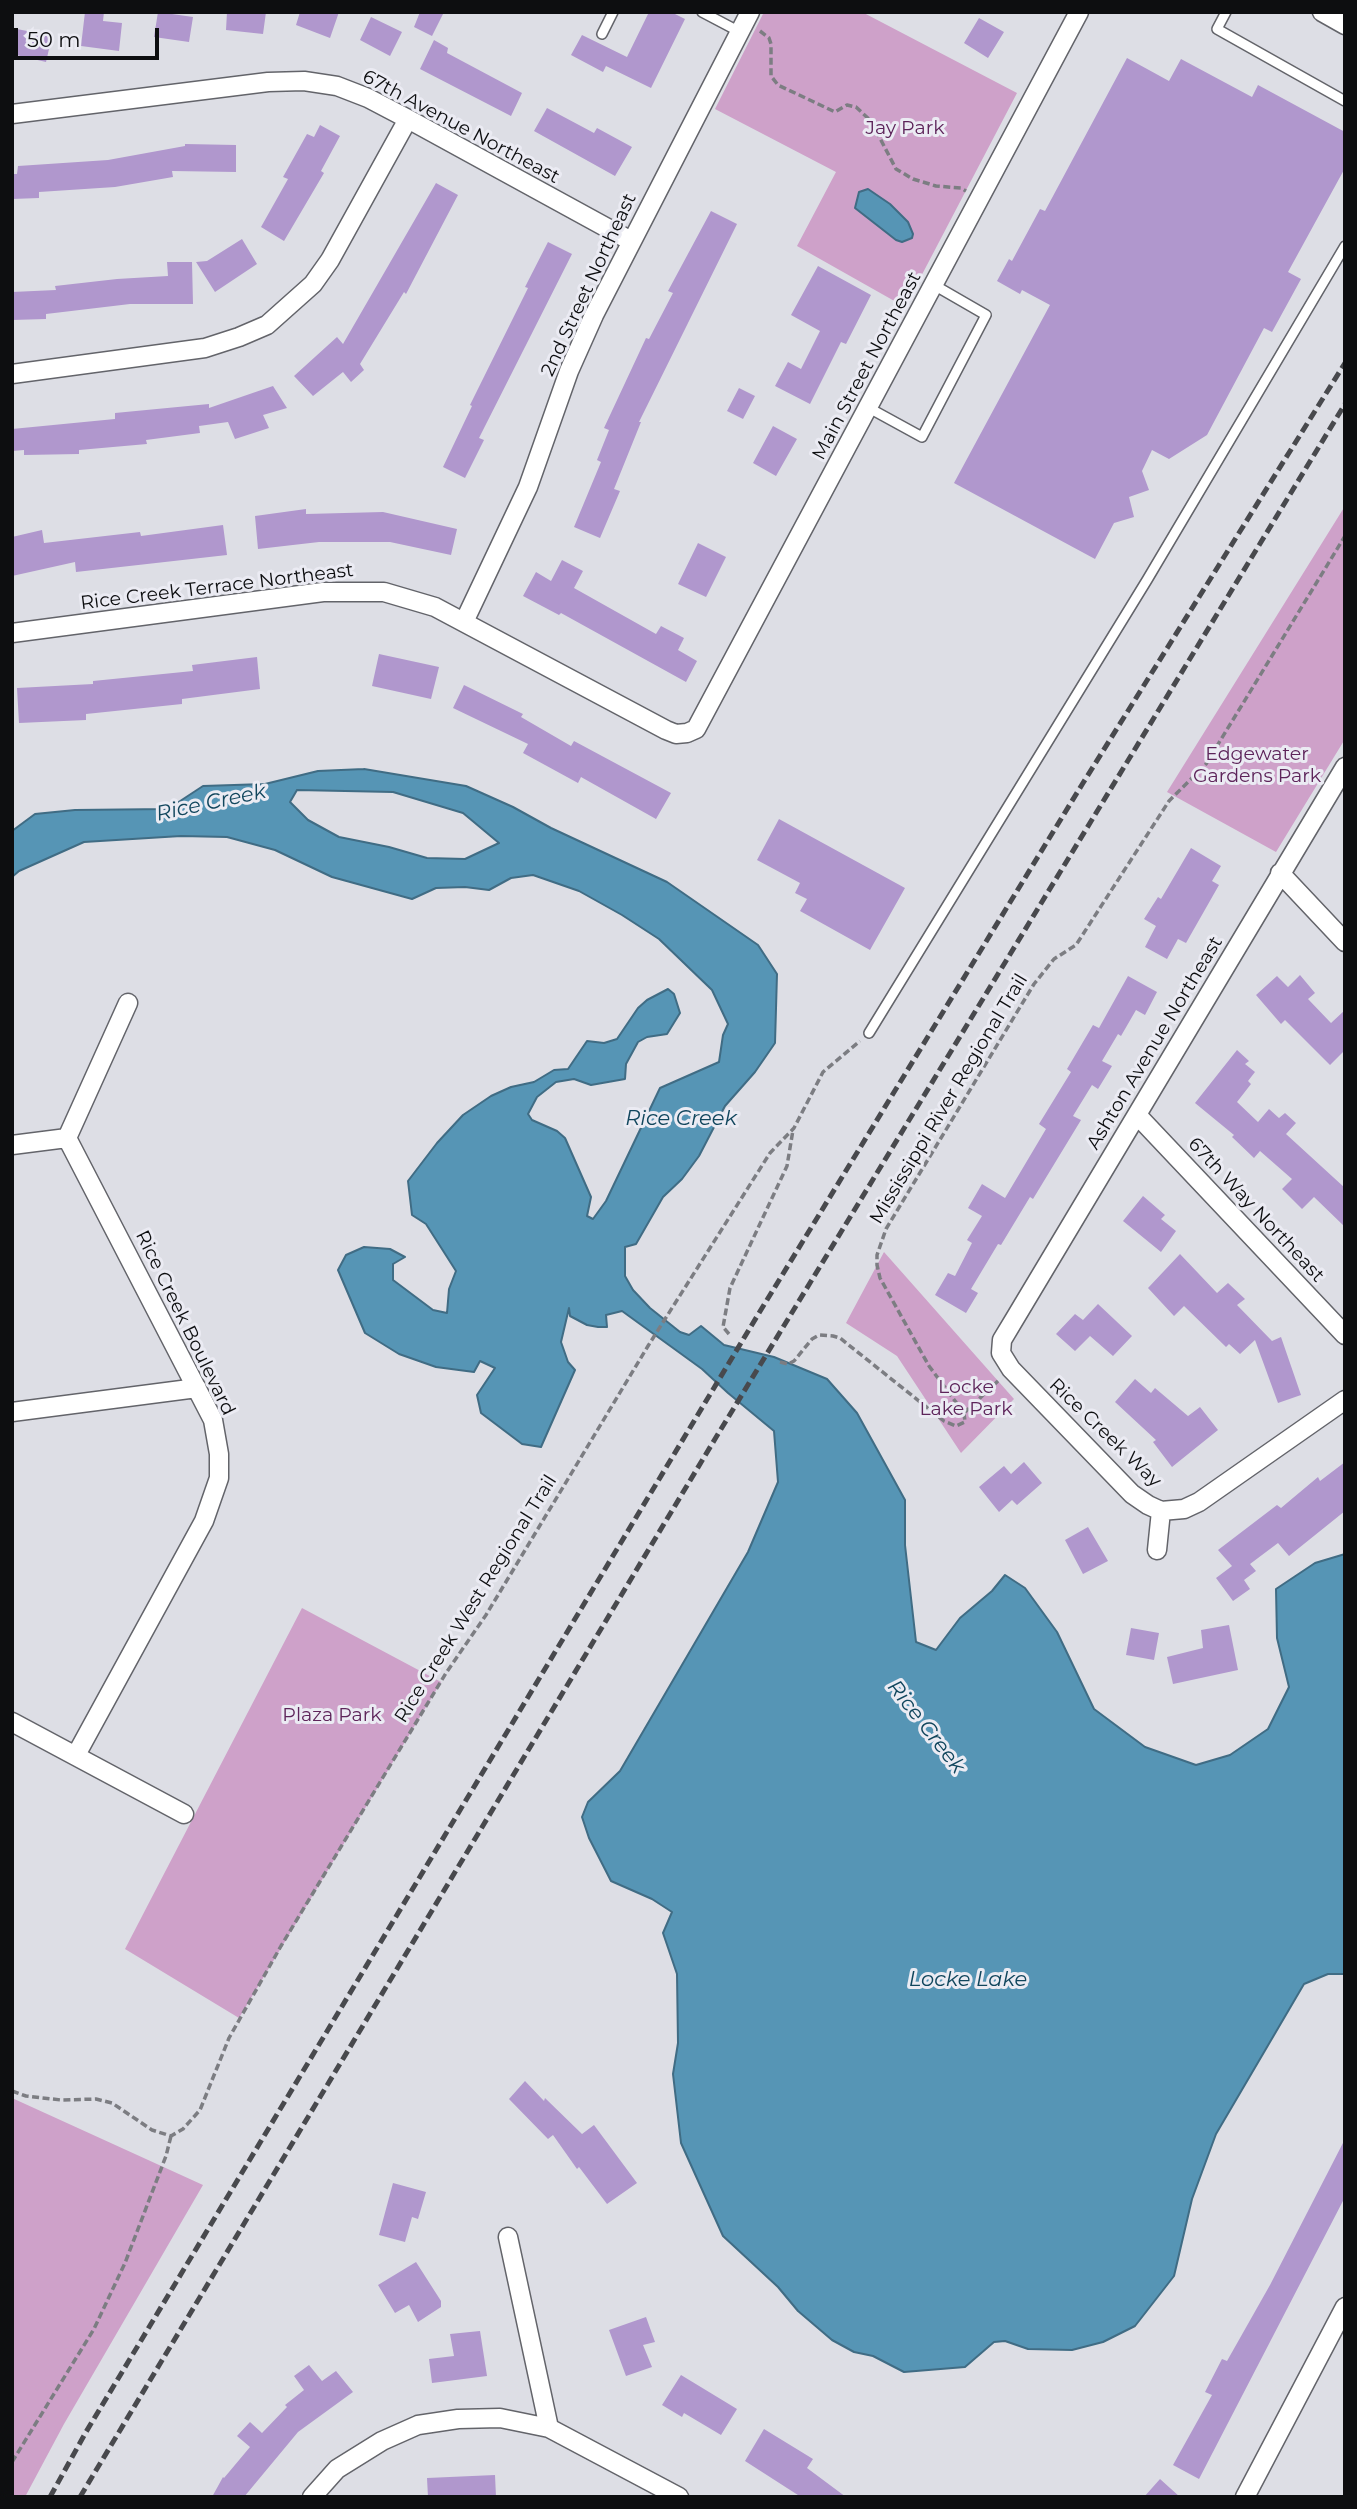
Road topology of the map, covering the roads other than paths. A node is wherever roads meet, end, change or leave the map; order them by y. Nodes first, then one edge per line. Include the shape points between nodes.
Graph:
1 (613, 12) edge
2 (702, 12) edge
3 (1079, 12) edge
4 (1226, 12) edge
5 (1322, 12) edge
6 (745, 22) edge
7 (1345, 25) edge
8 (602, 34) dead end
9 (1345, 101) edge
10 (12, 114) edge
11 (408, 119) junction
12 (631, 241) junction
13 (1345, 246) edge
14 (934, 285) junction
15 (12, 374) edge
16 (869, 408) junction
17 (464, 622) junction
18 (12, 633) edge
19 (687, 733) joint
20 (1345, 767) edge
21 (1280, 873) junction
22 (1345, 942) edge
23 (128, 1003) dead end
24 (869, 1033) road end
25 (1137, 1115) junction
26 (67, 1138) junction
27 (12, 1145) edge
28 (1345, 1335) edge
29 (1002, 1340) joint
30 (197, 1388) junction
31 (1345, 1400) edge
32 (12, 1412) edge
33 (1161, 1511) junction
34 (1157, 1550) dead end
35 (12, 1722) edge
36 (76, 1755) junction
37 (184, 1814) dead end
38 (508, 2238) dead end
39 (1345, 2307) edge
40 (549, 2428) junction
41 (312, 2497) edge
42 (679, 2497) edge
43 (1245, 2497) edge

1 - 8 lane
2 - 6 lane
3 - 14 street, Main Street Northeast
4 - 9 lane via 1217,29
5 - 7 street
6 - 12 street, 2nd Street Northeast
10 - 11 street, 67th Avenue Northeast via 304,81 337,86
11 - 12 street, 67th Avenue Northeast
11 - 15 street via 330,260 313,284 267,325 205,348
12 - 17 street, 2nd Street Northeast via 569,371 510,530
13 - 24 lane
14 - 16 street, Main Street Northeast
14 - 16 lane via 986,315 922,437
16 - 19 street, Main Street Northeast via 702,721
17 - 18 street, Rice Creek Terrace Northeast via 411,598 356,590
17 - 19 street, Rice Creek Terrace Northeast via 666,730
20 - 21 street, Ashton Avenue Northeast
21 - 22 street
21 - 25 street, Ashton Avenue Northeast
23 - 26 street
25 - 28 street, 67th Way Northeast
25 - 29 street, Ashton Avenue Northeast
26 - 27 street
26 - 30 street, Rice Creek Boulevard
29 - 33 street, Rice Creek Way via 1001,1353 1011,1369 1132,1494
30 - 32 street
30 - 36 street, Rice Creek Boulevard via 213,1420 219,1454 219,1478 212,1500
31 - 33 street, Rice Creek Way via 1199,1502
33 - 34 street
35 - 36 street
36 - 37 street
38 - 40 street
39 - 43 street
40 - 41 street via 500,2418 418,2425 337,2469
40 - 42 street

